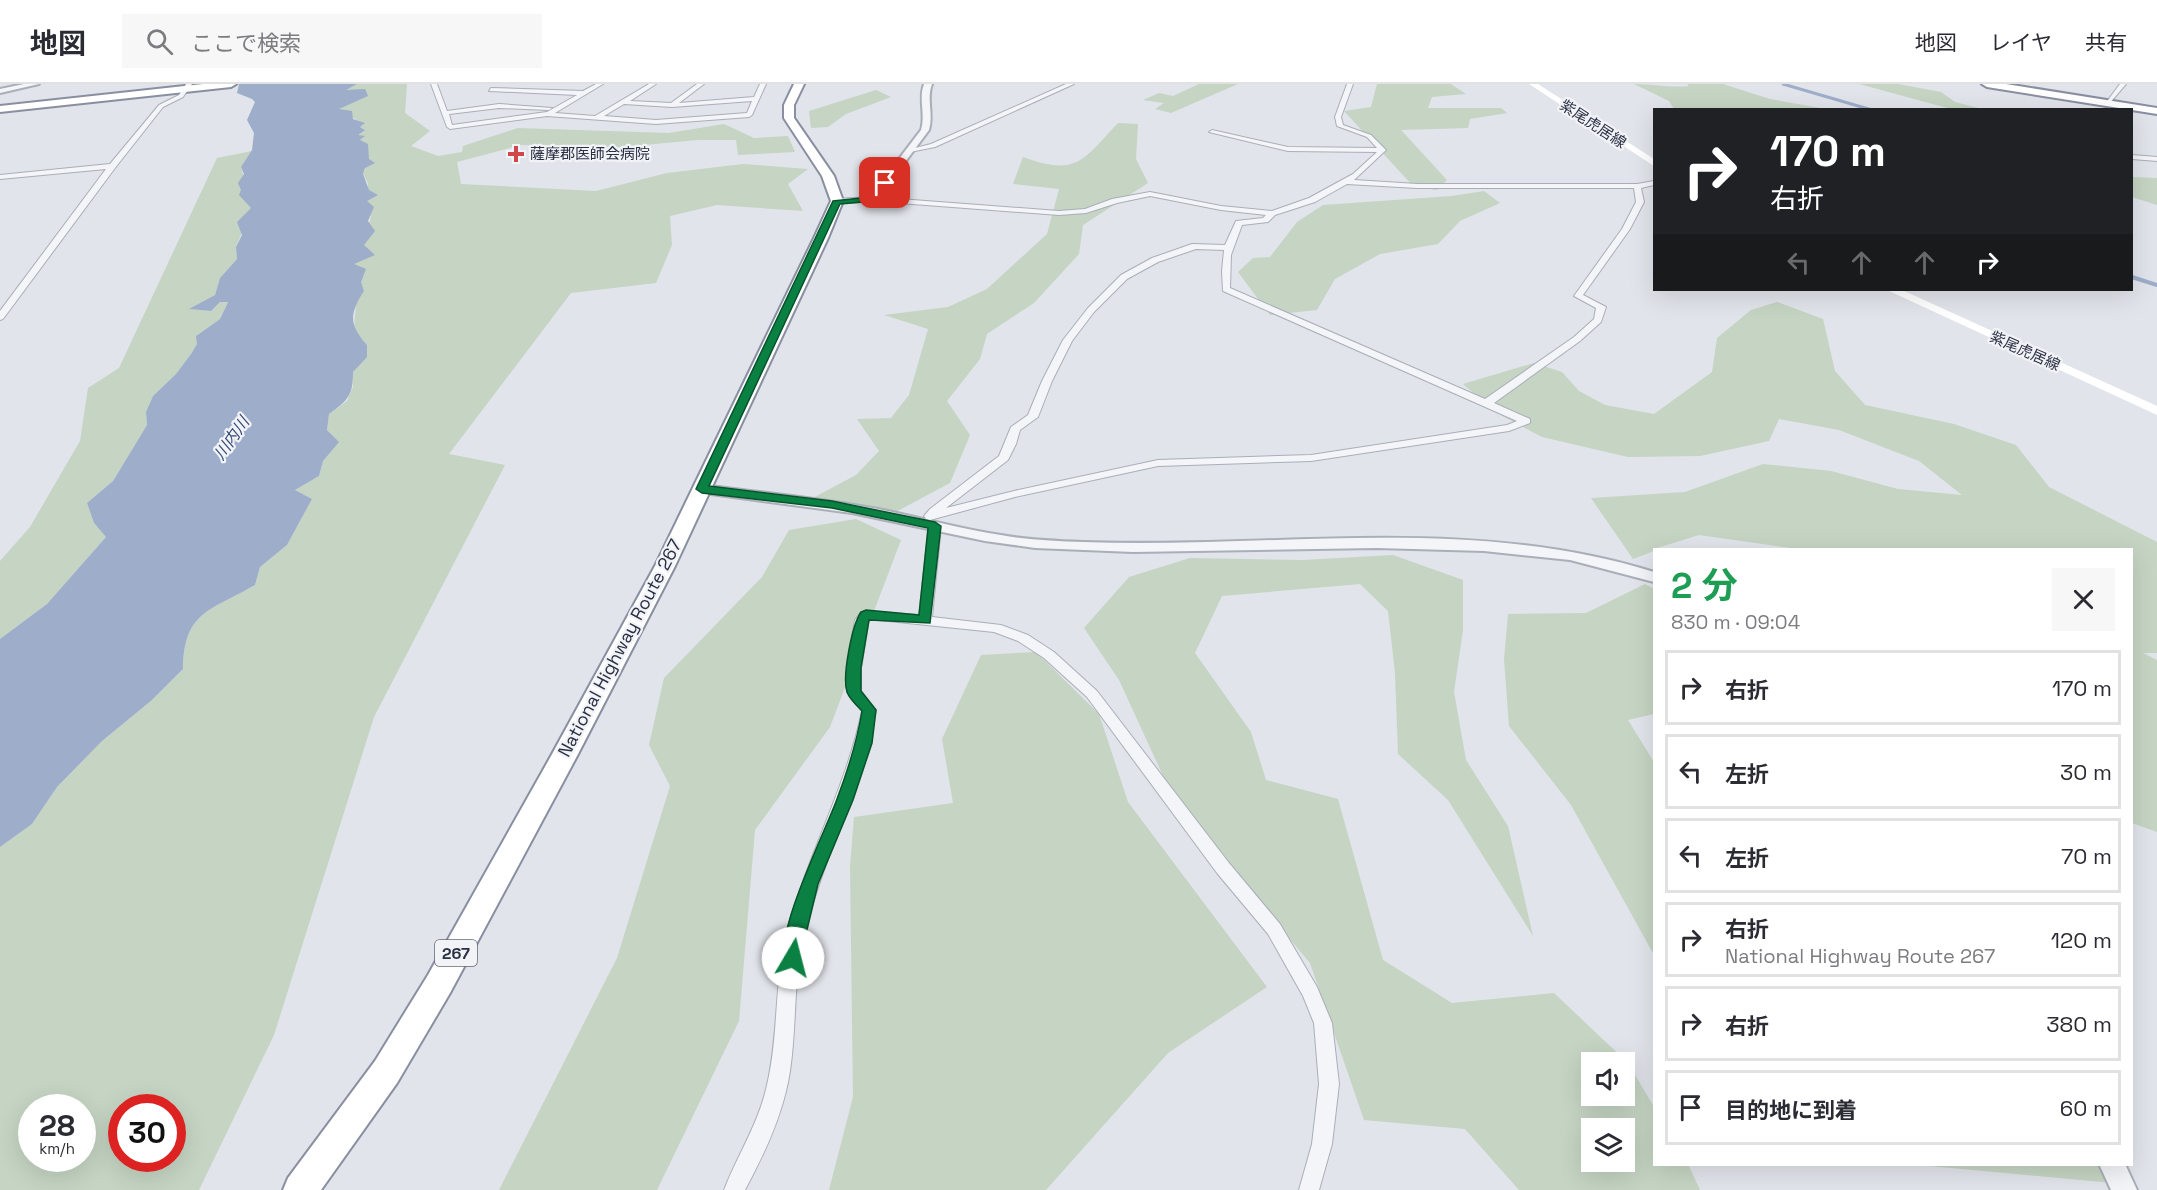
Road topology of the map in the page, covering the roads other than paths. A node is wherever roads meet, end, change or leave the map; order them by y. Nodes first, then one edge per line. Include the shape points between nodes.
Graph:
1 (35, 84) edge
2 (231, 84) edge
3 (434, 84) edge
4 (600, 84) edge
5 (653, 84) edge
6 (701, 84) edge
7 (763, 84) edge
8 (799, 84) edge
9 (928, 84) edge
10 (1071, 84) edge
11 (1350, 84) edge
12 (1533, 84) edge
13 (1987, 84) edge
14 (2123, 84) edge
15 (195, 86) edge
16 (490, 87) edge
17 (0, 91) edge
18 (584, 93) junction
19 (754, 99) junction
20 (622, 102) junction
21 (2107, 103) junction
22 (672, 105) junction
23 (499, 106) junction
24 (557, 108) junction
25 (0, 109) edge
26 (2157, 111) edge
27 (445, 113) junction
28 (547, 114) junction
29 (596, 118) junction
30 (1212, 132) dead end
31 (910, 150) junction
32 (1383, 150) junction
33 (2133, 158) edge
34 (2157, 159) edge
35 (1653, 162) edge
36 (112, 166) junction
37 (0, 177) edge
38 (1345, 182) junction
39 (1653, 183) edge
40 (1637, 186) junction
41 (873, 199) junction
42 (837, 201) junction
43 (1272, 213) junction
44 (1228, 248) junction
45 (1895, 291) edge
46 (0, 317) edge
47 (1486, 404) junction
48 (2157, 411) edge
49 (702, 489) junction
50 (928, 521) junction
51 (1653, 578) edge
52 (925, 620) junction
53 (2113, 1166) edge
54 (300, 1190) edge
55 (734, 1190) edge
56 (1309, 1190) edge
57 (2124, 1190) edge

1 - 17 street
2 - 15 highway
3 - 27 street
4 - 18 street
5 - 20 street
6 - 22 street
7 - 19 street
8 - 42 highway via 789,105 789,118 828,176
9 - 31 street via 924,94 928,123
10 - 31 street via 933,146
11 - 32 street via 1338,117 1340,126 1369,136
12 - 35 main road, 紫尾虎居線
13 - 21 highway
14 - 21 street
15 - 25 highway
15 - 36 street via 161,106
16 - 18 street
16 - 23 street
18 - 24 street
19 - 22 street
19 - 29 street via 748,115 656,122
20 - 22 street
20 - 29 street
21 - 26 highway
23 - 24 street
23 - 27 street
24 - 28 street
27 - 28 street via 450,127
28 - 29 street
30 - 32 street via 1288,149
31 - 41 street
32 - 38 street
33 - 34 street
36 - 37 street
36 - 46 street
38 - 40 street via 1416,186
38 - 43 street via 1312,200
39 - 40 street
40 - 47 street via 1640,202 1626,229 1578,296 1601,307 1598,320
41 - 42 street
41 - 43 street via 1059,213 1086,211 1150,194
42 - 49 highway, National Highway Route 267 / 267
43 - 44 street via 1265,220 1239,223
44 - 47 street via 1224,261 1226,290
44 - 50 street via 1195,246 1155,260 1124,277 1068,340 1047,381 1039,408 1015,429 1004,458
45 - 48 main road, 紫尾虎居線
47 - 50 street via 1526,421 1498,429 1311,458 1158,463 1014,494
49 - 50 street via 832,504
49 - 54 highway, National Highway Route 267 / 267 via 592,704 439,984 386,1072
50 - 51 street via 1011,541 1113,548 1392,543 1531,549 1583,557
50 - 52 street
52 - 55 street via 875,614 862,620 854,692 869,710 864,743 795,934 779,1074 753,1156
52 - 56 street via 996,628 1023,638 1049,655 1092,694 1223,868 1275,929 1323,1023 1329,1084 1322,1144
53 - 57 street

